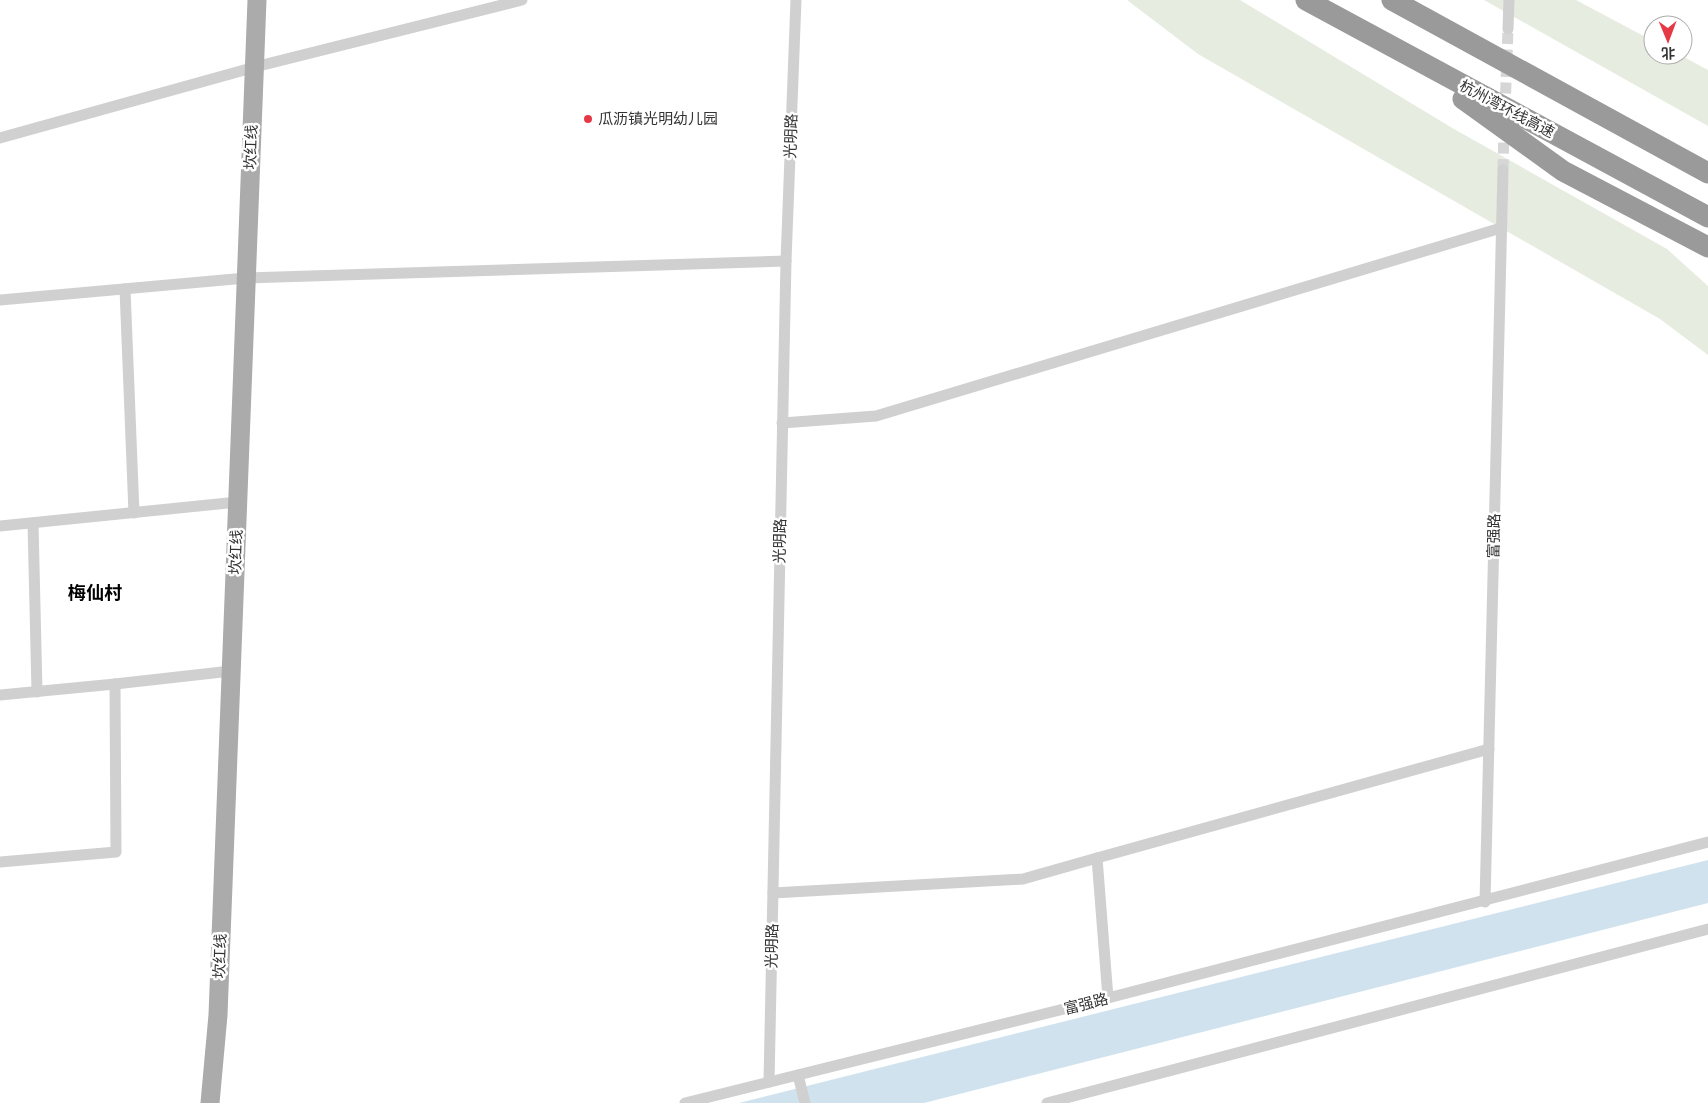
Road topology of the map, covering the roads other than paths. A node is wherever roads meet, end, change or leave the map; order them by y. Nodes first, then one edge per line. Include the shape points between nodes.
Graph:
1 (257, 0) edge
2 (522, 0) edge
3 (796, 0) edge
4 (1306, 0) edge
5 (1392, 0) edge
6 (1509, 0) edge
7 (1508, 29) tunnel mouth
8 (1396, 50) junction
9 (255, 67) junction
10 (0, 138) edge
11 (1503, 170) tunnel mouth
12 (1708, 173) edge
13 (1708, 217) edge
14 (1501, 228) junction
15 (1708, 247) edge
16 (786, 261) junction
17 (246, 278) junction
18 (125, 289) junction
19 (0, 300) edge
20 (782, 423) junction
21 (238, 502) junction
22 (134, 513) junction
23 (33, 523) junction
24 (0, 526) edge
25 (231, 671) junction
26 (115, 684) junction
27 (37, 692) junction
28 (0, 695) edge
29 (1489, 749) junction
30 (1708, 842) edge
31 (1097, 858) junction
32 (0, 862) edge
33 (773, 893) junction
34 (1485, 902) junction
35 (1708, 929) edge
36 (1108, 998) junction
37 (799, 1079) junction
38 (769, 1082) junction
39 (210, 1103) edge
40 (685, 1103) edge
41 (805, 1103) edge
42 (1047, 1103) edge

1 - 9 main road, 坎红线
2 - 9 street
3 - 16 street, 光明路
4 - 8 highway, 杭州湾环线高速
5 - 12 highway
6 - 7 street
8 - 13 highway, 杭州湾环线高速
8 - 15 highway via 1563,171
9 - 10 street
9 - 17 main road, 坎红线
11 - 14 street, 富强路
14 - 20 street via 876,416
14 - 29 street, 富强路
16 - 17 street
16 - 20 street, 光明路
17 - 18 street
17 - 21 main road, 坎红线
18 - 19 street
18 - 22 street
20 - 33 street, 光明路
21 - 22 street
21 - 25 main road, 坎红线
22 - 23 street
23 - 24 street
23 - 27 street
25 - 26 street
25 - 39 main road, 坎红线 via 218,1015
26 - 27 street
26 - 32 street via 116,852
27 - 28 street
29 - 31 street
29 - 34 street, 富强路
30 - 34 street, 富强路
31 - 33 street via 1023,878
31 - 36 street
33 - 38 street, 光明路
34 - 36 street, 富强路
35 - 42 street
36 - 37 street, 富强路
37 - 38 street, 富强路
37 - 41 street
38 - 40 street, 富强路

